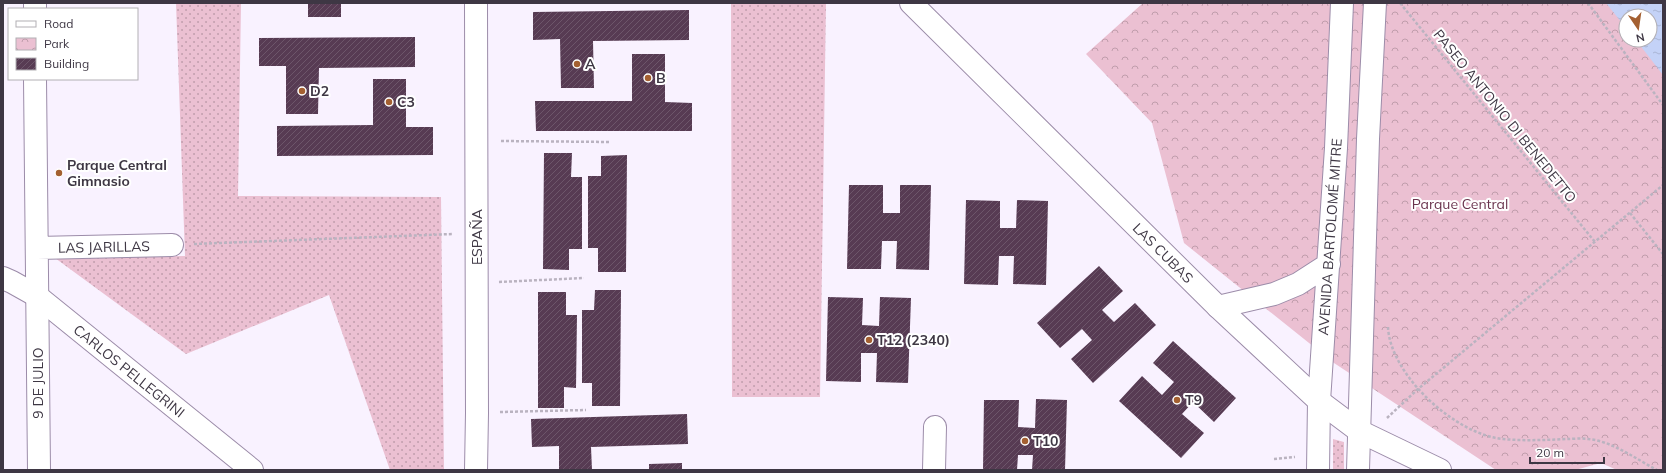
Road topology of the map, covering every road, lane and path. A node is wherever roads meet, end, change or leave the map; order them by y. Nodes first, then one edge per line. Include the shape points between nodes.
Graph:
1 (476, 3) edge
2 (911, 3) edge
3 (1342, 3) edge
4 (1375, 3) edge
5 (1400, 3) edge
6 (1588, 3) edge
7 (35, 80) edge
8 (1663, 105) edge
9 (476, 141) junction
10 (610, 142) dead end
11 (1663, 185) edge
12 (1630, 212) junction
13 (476, 233) junction
14 (1595, 242) junction
15 (172, 245) joint
16 (37, 248) junction
17 (1663, 254) edge
18 (1329, 264) junction
19 (3, 278) edge
20 (584, 278) dead end
21 (477, 284) junction
22 (38, 296) junction
23 (1218, 307) junction
24 (1388, 325) dead end
25 (1418, 389) junction
26 (1319, 401) junction
27 (586, 410) dead end
28 (477, 413) junction
29 (935, 427) dead end
30 (1359, 431) junction
31 (39, 470) edge
32 (252, 470) edge
33 (476, 470) edge
34 (934, 470) edge
35 (1318, 470) edge
36 (1358, 470) edge
37 (1440, 470) edge
38 (1657, 470) edge

1 - 9 street, ESPAÑA
2 - 23 street, LAS CUBAS
3 - 18 street, AVENIDA BARTOLOMÉ MITRE
4 - 30 street
5 - 14 path, PASEO ANTONIO DI BENEDETTO
6 - 8 path
7 - 16 street
9 - 10 path
9 - 13 street, ESPAÑA
11 - 12 path
12 - 14 path
12 - 17 path
13 - 15 path
13 - 21 street, ESPAÑA
14 - 25 path
15 - 16 street, LAS JARILLAS
16 - 22 street, 9 DE JULIO
18 - 23 street via 1298,284 1274,294
18 - 26 street, AVENIDA BARTOLOMÉ MITRE
19 - 22 street, CARLOS PELLEGRINI
20 - 21 path
21 - 28 street, ESPAÑA
22 - 31 street, 9 DE JULIO
22 - 32 street, CARLOS PELLEGRINI
23 - 26 street, LAS CUBAS
24 - 25 path via 1396,358
25 - 30 path via 1382,424
25 - 38 path via 1441,412 1478,433 1501,439 1588,439 1607,444
26 - 30 street, LAS CUBAS
26 - 35 street, AVENIDA BARTOLOMÉ MITRE
27 - 28 path
28 - 33 street, ESPAÑA
29 - 34 street
30 - 36 street
30 - 37 street, LAS CUBAS

